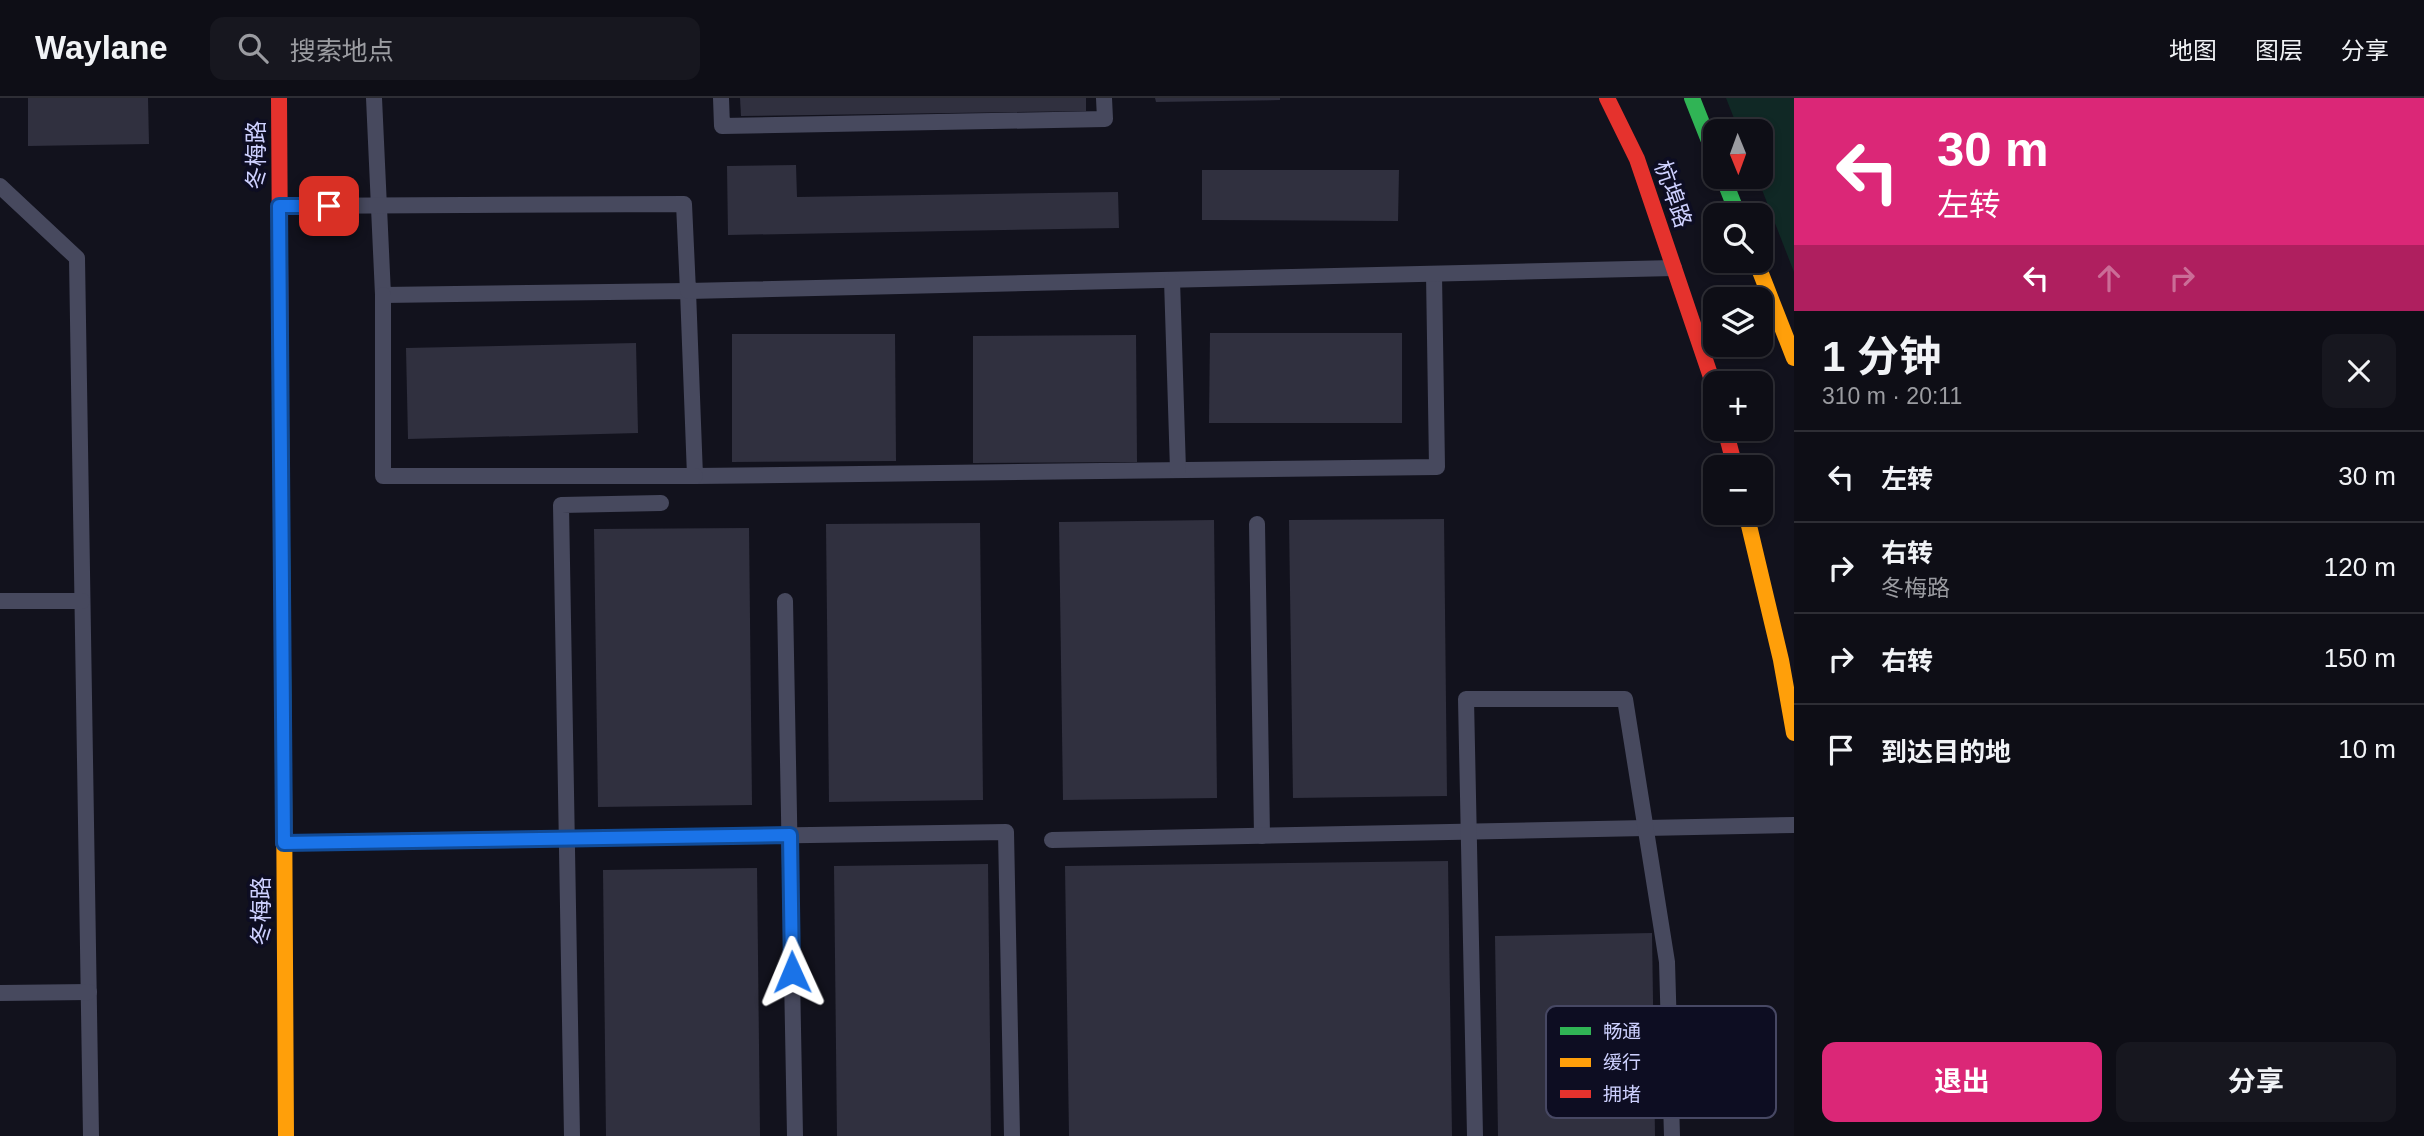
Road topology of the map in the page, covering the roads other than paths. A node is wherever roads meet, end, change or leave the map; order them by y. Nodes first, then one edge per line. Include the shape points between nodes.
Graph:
1 (279, 98) edge
2 (374, 98) edge
3 (721, 98) edge
4 (1104, 98) edge
5 (1607, 98) edge
6 (1692, 98) edge
7 (1703, 126) edge
8 (0, 186) edge
9 (379, 205) junction
10 (279, 206) junction
11 (1674, 268) junction
12 (1761, 273) edge
13 (1434, 274) junction
14 (1172, 280) junction
15 (688, 291) junction
16 (383, 295) junction
17 (1794, 302) edge
18 (1774, 307) junction
19 (1794, 358) edge
20 (1709, 371) edge
21 (1178, 470) junction
22 (695, 476) junction
23 (661, 503) dead end
24 (1257, 524) dead end
25 (1749, 525) edge
26 (0, 601) edge
27 (82, 601) junction
28 (785, 601) dead end
29 (1794, 733) edge
30 (1794, 825) edge
31 (1647, 828) junction
32 (1469, 832) junction
33 (790, 835) junction
34 (1262, 836) junction
35 (567, 838) junction
36 (1052, 840) dead end
37 (284, 843) junction
38 (89, 992) junction
39 (0, 993) edge
40 (1668, 1006) edge
41 (1671, 1118) edge
42 (91, 1136) edge
43 (286, 1136) edge
44 (572, 1136) edge
45 (795, 1136) edge
46 (1012, 1136) edge
47 (1475, 1136) edge
48 (1672, 1136) edge

1 - 10 street, 冬梅路
2 - 9 lane
3 - 4 lane via 722,127 1105,119
5 - 11 street, 杭埠路 via 1637,159
6 - 7 street
8 - 27 lane via 77,258
9 - 10 lane
9 - 15 lane via 684,204
9 - 16 lane
10 - 37 street, 冬梅路
11 - 13 lane
11 - 20 street, 杭埠路
12 - 18 street
13 - 14 lane
13 - 21 lane via 1437,467
14 - 15 lane
14 - 21 lane
15 - 16 lane
15 - 22 lane
16 - 22 lane via 383,476
17 - 18 lane
18 - 19 street
21 - 22 lane
23 - 35 lane via 561,505
24 - 34 lane
25 - 29 street via 1782,660
26 - 27 lane
27 - 38 lane
28 - 33 lane
30 - 31 lane
31 - 32 lane
31 - 32 lane via 1625,699 1466,699
31 - 40 lane via 1667,962
32 - 34 lane
32 - 47 lane
33 - 35 lane
33 - 45 lane
33 - 46 lane via 1006,832
34 - 36 lane
35 - 37 lane
35 - 44 lane
37 - 43 street, 冬梅路
38 - 39 lane
38 - 42 lane
41 - 48 lane

